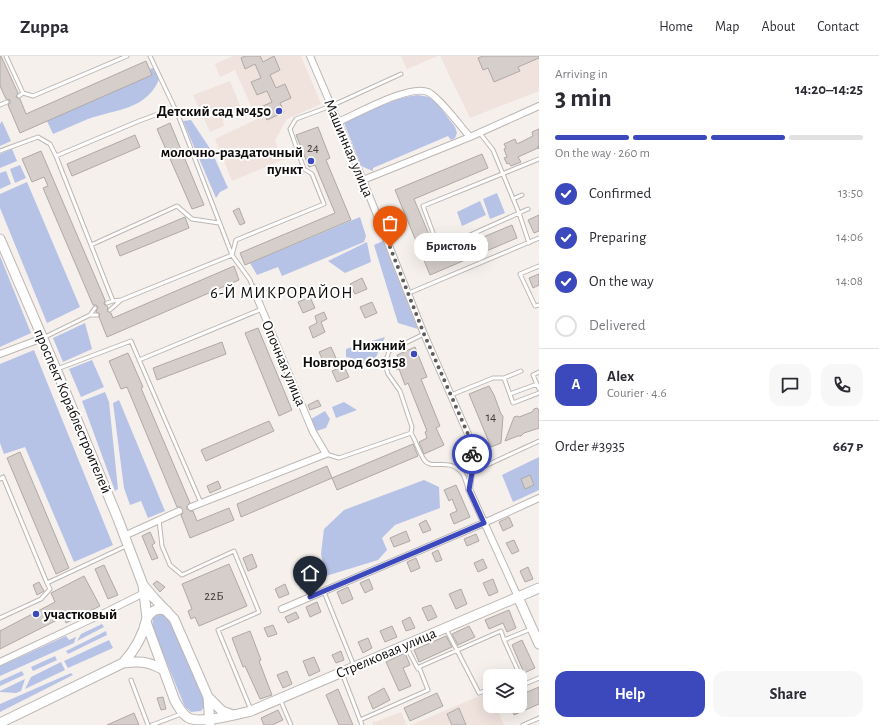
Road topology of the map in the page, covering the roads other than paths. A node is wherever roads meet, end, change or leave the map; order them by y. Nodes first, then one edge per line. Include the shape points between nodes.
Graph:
1 (6, 56) edge
2 (128, 56) edge
3 (150, 56) edge
4 (312, 57) edge
5 (401, 74) dead end
6 (23, 93) junction
7 (19, 96) dead end
8 (7, 102) dead end
9 (0, 105) edge
10 (331, 106) junction
11 (539, 106) edge
12 (178, 115) junction
13 (338, 122) junction
14 (479, 132) junction
15 (470, 137) junction
16 (0, 151) edge
17 (56, 156) junction
18 (539, 159) edge
19 (503, 173) junction
20 (363, 180) junction
21 (522, 195) dead end
22 (513, 199) junction
23 (528, 209) dead end
24 (519, 213) junction
25 (219, 223) junction
26 (539, 238) edge
27 (0, 239) edge
28 (529, 243) junction
29 (91, 245) junction
30 (232, 255) junction
31 (539, 266) edge
32 (253, 288) joint
33 (409, 293) junction
34 (121, 300) junction
35 (113, 301) junction
36 (107, 303) dead end
37 (539, 304) edge
38 (95, 308) dead end
39 (262, 309) junction
40 (110, 310) dead end
41 (97, 314) dead end
42 (90, 315) junction
43 (424, 334) junction
44 (43, 338) junction
45 (0, 354) edge
46 (139, 360) junction
47 (56, 369) junction
48 (521, 371) dead end
49 (539, 372) edge
50 (504, 378) junction
51 (537, 384) junction
52 (539, 389) edge
53 (510, 394) junction
54 (539, 394) edge
55 (451, 395) junction
56 (411, 433) junction
57 (539, 441) edge
58 (472, 448) junction
59 (326, 454) junction
60 (472, 472) junction
61 (462, 473) junction
62 (0, 479) edge
63 (469, 490) junction
64 (539, 498) edge
65 (201, 503) junction
66 (191, 507) tunnel mouth
67 (179, 511) tunnel mouth
68 (159, 520) junction
69 (484, 523) junction
70 (124, 536) junction
71 (128, 545) junction
72 (47, 583) junction
73 (539, 588) edge
74 (144, 589) junction
75 (324, 592) junction
76 (518, 597) junction
77 (282, 609) dead end
78 (167, 611) junction
79 (0, 618) edge
80 (146, 620) junction
81 (446, 628) junction
82 (532, 628) junction
83 (504, 640) junction
84 (539, 644) edge
85 (405, 645) junction
86 (457, 650) junction
87 (0, 662) edge
88 (123, 663) junction
89 (355, 667) junction
90 (162, 669) junction
91 (418, 669) dead end
92 (516, 669) edge
93 (342, 673) junction
94 (539, 678) edge
95 (131, 680) dead end
96 (527, 683) edge
97 (483, 692) edge
98 (208, 697) junction
99 (280, 698) junction
100 (251, 710) junction
101 (233, 715) junction
102 (539, 718) edge
103 (188, 719) edge
104 (360, 720) junction
105 (210, 722) edge
106 (0, 723) edge
107 (148, 725) edge
108 (152, 725) edge
109 (291, 725) edge
110 (362, 725) edge
111 (523, 725) edge

1 - 6 lane
2 - 6 lane via 33,96
3 - 12 lane
4 - 10 street, Машинная улица
5 - 10 lane
6 - 7 lane
8 - 9 lane
10 - 13 street, Машинная улица
10 - 30 lane via 296,119 290,129 304,169 312,174 324,204 236,240
11 - 14 street
12 - 17 lane via 169,110
12 - 25 lane
13 - 15 street via 398,94 427,92 437,99
13 - 20 street, Машинная улица
14 - 15 street
14 - 19 lane via 493,150
15 - 20 street
16 - 17 lane via 38,137 50,144
17 - 29 lane
18 - 19 lane
19 - 22 lane
19 - 24 lane via 423,206 439,249
20 - 33 street, Машинная улица
21 - 22 lane
22 - 24 lane
23 - 24 lane
24 - 28 lane
25 - 29 lane via 192,218 177,206
25 - 30 lane
26 - 28 lane
27 - 44 main road, проспект Кораблестроителей
28 - 33 lane
29 - 35 lane
30 - 32 lane
30 - 34 lane
31 - 37 lane via 520,274 535,306
32 - 39 street, Опочная улица
33 - 43 street, Машинная улица
34 - 35 lane
34 - 40 lane
35 - 36 lane
38 - 42 lane
39 - 46 lane
39 - 59 street, Опочная улица via 313,432
41 - 42 lane
42 - 44 lane
43 - 55 street, Машинная улица
43 - 56 lane via 389,351 385,364 388,374 400,391 412,427
44 - 45 street
44 - 47 main road, проспект Кораблестроителей
46 - 47 lane via 131,341
46 - 65 lane
47 - 70 main road, проспект Кораблестроителей
48 - 50 lane
49 - 51 lane via 533,374
50 - 53 lane
50 - 55 lane via 493,378
51 - 52 lane
51 - 53 lane
53 - 54 lane via 513,403
55 - 58 street, Машинная улица
56 - 59 lane via 339,458
56 - 61 lane via 425,461 432,465 450,464
57 - 60 lane
58 - 60 street, Машинная улица
58 - 61 lane via 463,465
59 - 65 street
60 - 63 street, Машинная улица
61 - 63 lane
62 - 72 lane via 3,477
63 - 69 street
64 - 69 street
65 - 66 street
67 - 68 street
68 - 70 street
68 - 100 lane via 162,546 170,565 182,575 234,551 259,612 218,630
69 - 75 street
69 - 76 street
70 - 71 main road, проспект Кораблестроителей
71 - 72 lane
71 - 74 main road, проспект Кораблестроителей
72 - 79 lane via 50,589 41,599
73 - 76 main road, Стрелковая улица
74 - 78 main road
74 - 80 main road
74 - 87 street via 102,614
75 - 77 street
75 - 89 lane
76 - 81 main road, Стрелковая улица
76 - 82 main road
78 - 80 main road via 154,610
78 - 98 main road via 174,619
80 - 88 main road via 140,640
80 - 90 main road
81 - 85 main road, Стрелковая улица
81 - 86 lane
82 - 83 lane
82 - 84 main road
83 - 86 lane via 501,631
83 - 92 lane
85 - 89 main road, Стрелковая улица
85 - 91 lane
86 - 97 lane via 479,693
86 - 104 lane via 419,667 428,690
88 - 90 main road via 140,661
88 - 106 main road
89 - 93 main road, Стрелковая улица
90 - 103 main road via 175,701
93 - 99 main road, Стрелковая улица
93 - 104 lane
94 - 96 lane
95 - 107 lane
98 - 101 main road via 222,711
98 - 105 main road
99 - 100 main road, Стрелковая улица
99 - 109 lane
100 - 101 main road, Стрелковая улица
101 - 105 main road, Стрелковая улица
102 - 111 lane
103 - 105 main road, Стрелковая улица
103 - 108 lane
104 - 110 lane

